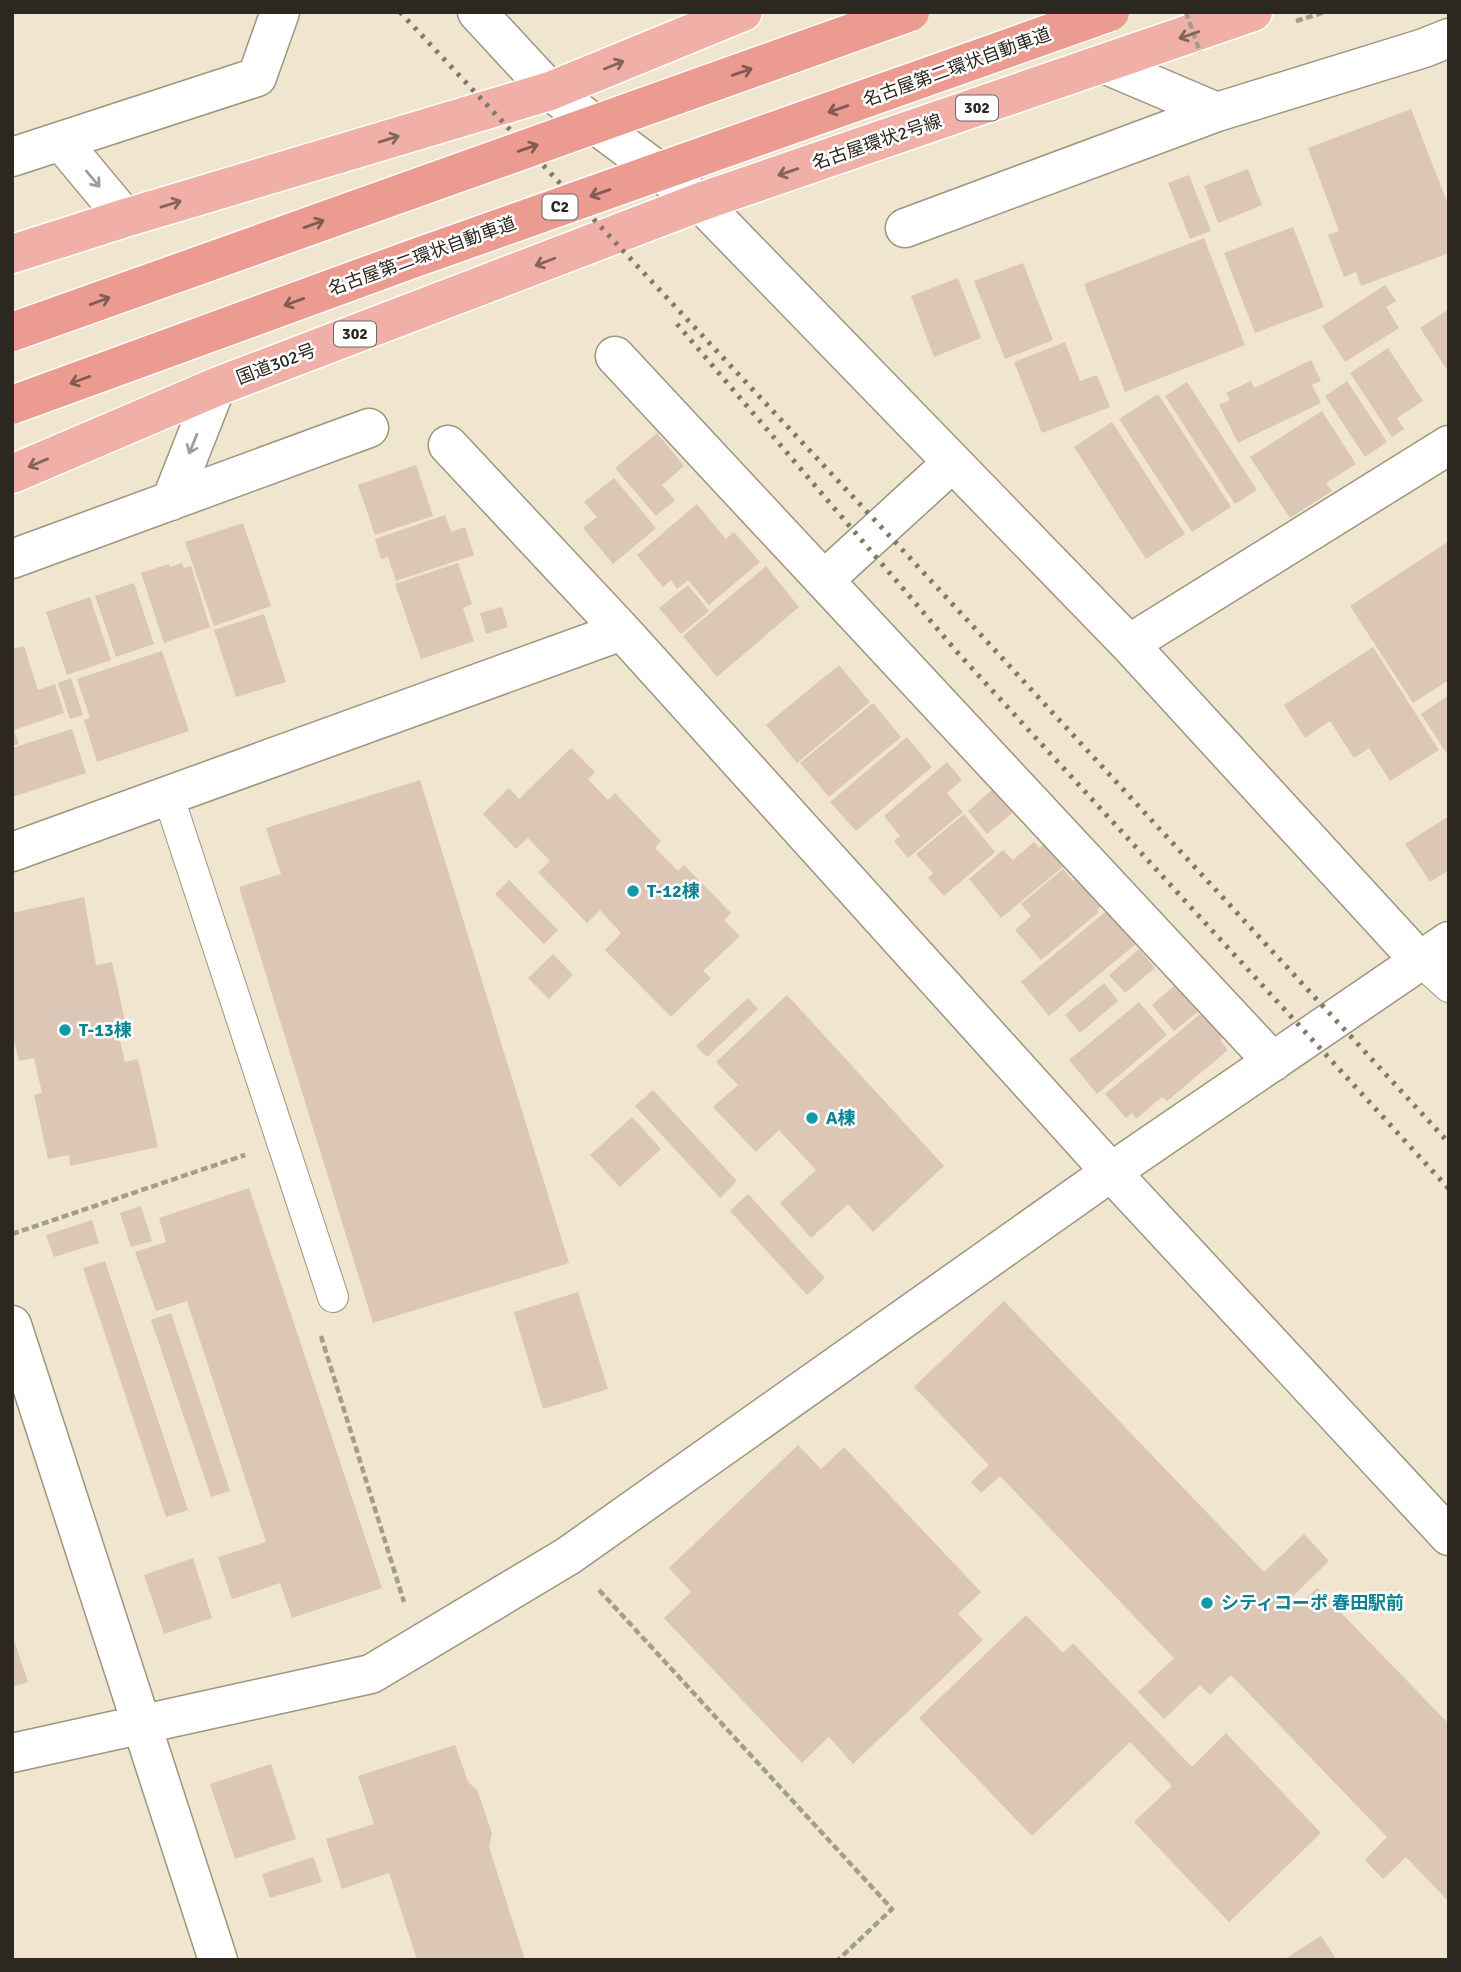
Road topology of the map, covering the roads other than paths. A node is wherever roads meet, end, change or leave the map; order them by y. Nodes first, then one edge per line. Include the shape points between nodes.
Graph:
1 (280, 12) edge
2 (477, 12) edge
3 (743, 12) edge
4 (910, 12) edge
5 (1110, 12) edge
6 (1253, 12) edge
7 (1449, 37) edge
8 (1104, 64) junction
9 (550, 91) junction
10 (1217, 112) junction
11 (61, 141) junction
12 (12, 157) edge
13 (700, 202) junction
14 (125, 218) junction
15 (905, 228) dead end
16 (12, 254) edge
17 (12, 332) edge
18 (615, 356) dead end
19 (216, 387) junction
20 (12, 405) edge
21 (369, 428) dead end
22 (448, 445) dead end
23 (1449, 445) edge
24 (952, 463) junction
25 (12, 474) edge
26 (171, 501) junction
27 (12, 559) edge
28 (824, 580) junction
29 (622, 631) junction
30 (1129, 644) junction
31 (168, 795) junction
32 (12, 852) edge
33 (1434, 951) edge
34 (1449, 987) edge
35 (1273, 1062) junction
36 (1111, 1172) junction
37 (332, 1297) road end
38 (12, 1325) edge
39 (1449, 1536) edge
40 (141, 1726) junction
41 (12, 1753) edge
42 (219, 1960) edge

1 - 11 street via 257,77
2 - 9 street
9 -> 3 highway
17 -> 4 highway, bridge
5 -> 20 highway, 名古屋第二環状自動車道 / C2, bridge
6 -> 8 highway, 名古屋環状2号線 / 302
7 - 10 street
8 - 10 street
8 -> 13 highway, 名古屋環状2号線 / 302
9 - 13 street
14 -> 9 highway
10 - 15 street
11 - 12 street
11 -> 14 street
13 -> 19 highway, 国道302号 / 302
13 - 24 street
14 - 16 highway
18 - 28 street
19 -> 25 highway, 国道302号 / 302
19 -> 26 street
21 - 26 street
22 - 29 street
23 - 30 street
24 - 28 street
24 - 30 street
26 - 27 street
28 - 35 street
29 - 31 street
29 - 36 street
30 - 33 street
31 - 32 street
31 - 37 lane
33 - 34 lane
33 - 35 street
35 - 36 street
36 - 39 street
36 - 40 street via 568,1556 371,1674
38 - 40 street
40 - 41 street
40 - 42 street

